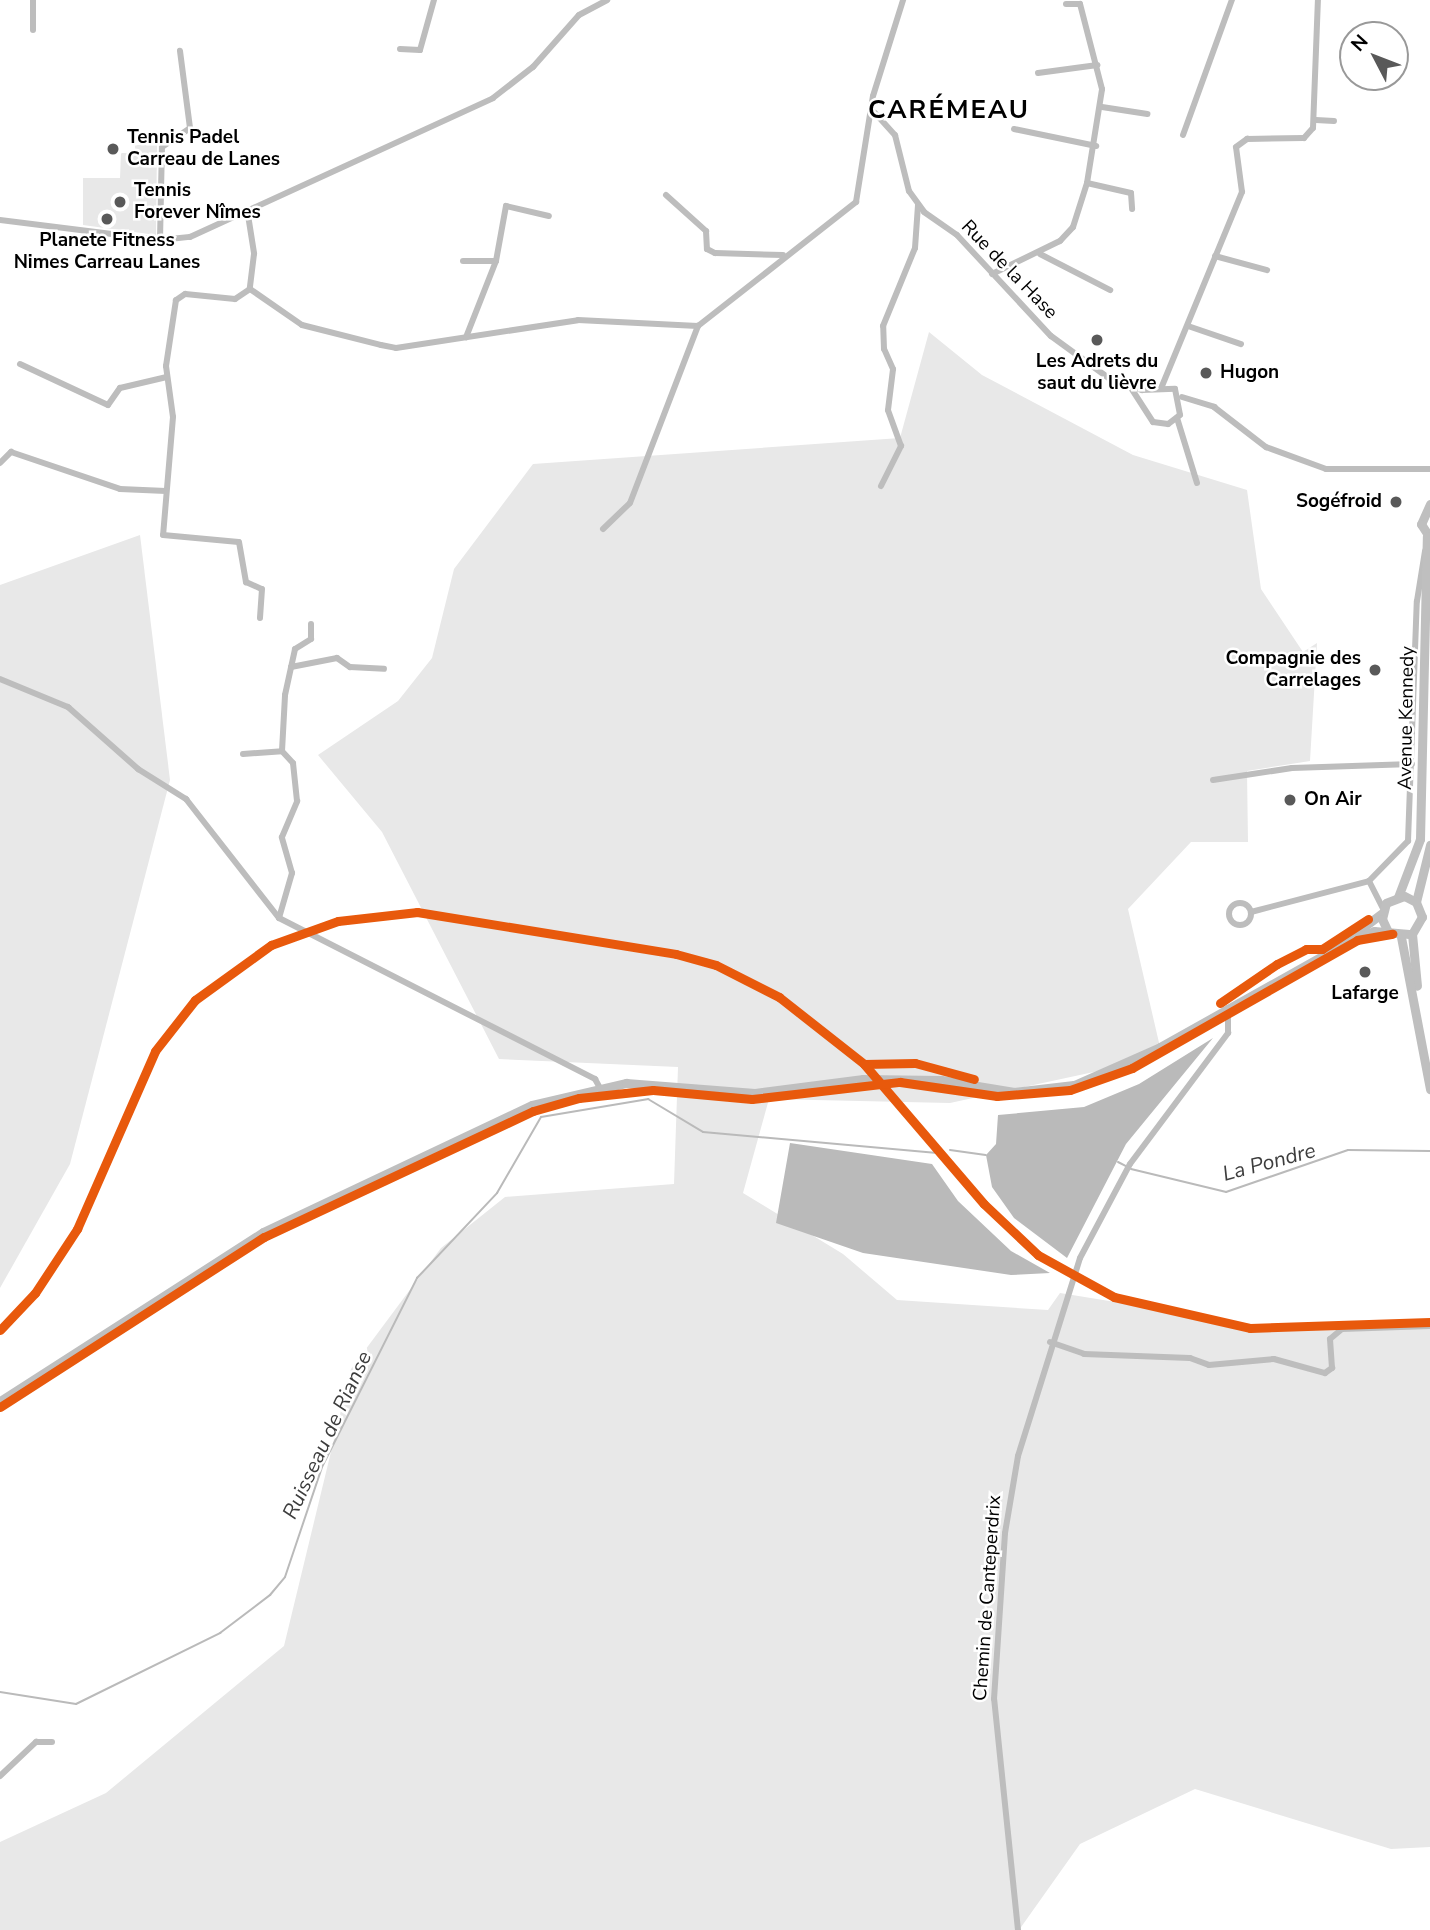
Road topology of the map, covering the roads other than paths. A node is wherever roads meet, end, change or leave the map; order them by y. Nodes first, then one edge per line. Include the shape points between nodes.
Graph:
1 (33, 0) edge
2 (434, 0) edge
3 (607, 0) edge
4 (903, 0) edge
5 (1232, 0) edge
6 (1318, 0) edge
7 (1080, 2) edge
8 (1066, 4) dead end
9 (33, 30) dead end
10 (400, 49) dead end
11 (180, 51) dead end
12 (1097, 65) junction
13 (1038, 73) dead end
14 (1102, 107) junction
15 (874, 113) junction
16 (1147, 114) dead end
17 (1316, 120) junction
18 (1334, 121) dead end
19 (1014, 129) dead end
20 (1182, 135) dead end
21 (1096, 146) junction
22 (1087, 183) junction
23 (666, 195) dead end
24 (918, 205) junction
25 (1132, 209) dead end
26 (248, 215) junction
27 (548, 216) dead end
28 (0, 220) edge
29 (160, 240) junction
30 (1040, 254) junction
31 (783, 255) junction
32 (1215, 256) junction
33 (463, 261) dead end
34 (496, 261) junction
35 (1267, 270) dead end
36 (992, 274) junction
37 (250, 289) junction
38 (1110, 290) dead end
39 (698, 326) junction
40 (1188, 326) junction
41 (466, 337) junction
42 (1241, 344) dead end
43 (20, 364) dead end
44 (1172, 372) junction
45 (167, 377) junction
46 (1162, 386) junction
47 (1131, 387) junction
48 (1153, 389) junction
49 (1175, 390) junction
50 (1182, 397) junction
51 (1198, 403) junction
52 (1144, 405) junction
53 (1183, 409) junction
54 (1177, 418) junction
55 (1168, 424) junction
56 (1178, 431) junction
57 (0, 463) edge
58 (1430, 469) edge
59 (1197, 483) dead end
60 (881, 486) dead end
61 (166, 491) junction
62 (1430, 504) edge
63 (603, 529) dead end
64 (1428, 540) edge
65 (260, 618) dead end
66 (311, 624) dead end
67 (291, 667) junction
68 (384, 669) dead end
69 (0, 679) edge
70 (282, 751) junction
71 (243, 754) dead end
72 (1412, 764) junction
73 (1213, 780) dead end
74 (1430, 845) edge
75 (1368, 881) junction
76 (1377, 894) junction
77 (1395, 898) junction
78 (1416, 902) junction
79 (1382, 911) junction
80 (1251, 912) dead end
81 (279, 918) junction
82 (1426, 922) edge
83 (1388, 932) junction
84 (1412, 934) junction
85 (1401, 937) junction
86 (1343, 945) junction
87 (1416, 991) junction
88 (1224, 1008) junction
89 (581, 1072) junction
90 (600, 1088) junction
91 (1430, 1089) edge
92 (590, 1090) junction
93 (1430, 1326) edge
94 (1050, 1342) junction
95 (0, 1401) edge
96 (52, 1742) dead end
97 (0, 1776) edge
98 (1018, 1930) edge

1 - 9 street
2 - 10 street via 420,50
3 - 26 street via 579,15 533,67 493,98
4 - 15 street via 873,96
5 - 20 street
6 - 17 street
7 - 8 street
7 - 12 street
11 - 29 street via 190,128 162,147
12 - 13 street
12 - 14 street
14 - 16 street
14 - 21 street
15 - 24 street, Rue de la Hase via 899,143
15 - 31 street via 856,202
17 - 18 street
17 - 32 street via 1304,138 1247,139 1236,147 1242,192
19 - 21 street
21 - 22 street
22 - 25 street via 1131,193
22 - 30 street via 1073,227
23 - 31 street via 706,231 707,249
24 - 36 street, Rue de la Hase
24 - 60 street via 915,248 883,326 884,349 893,369 888,410 901,446
26 - 29 street via 190,237
26 - 37 street via 254,254
27 - 34 street via 506,206
28 - 29 street
30 - 36 street
30 - 38 street
31 - 39 street
32 - 35 street
32 - 40 street
33 - 34 street
34 - 41 street
36 - 47 street, Rue de la Hase via 1051,336
37 - 41 street via 302,325 381,345
37 - 45 street via 235,299 180,295 167,343
39 - 41 street via 578,320
39 - 63 street via 630,503
40 - 42 street
40 - 44 street
43 - 45 street via 108,405 120,388
44 - 46 street
44 - 49 street
45 - 61 street via 173,417
46 - 48 street
46 - 49 street
47 - 48 street
47 - 52 street
48 - 52 street
49 - 50 street
50 - 51 street
50 - 53 street
51 - 53 street
51 - 58 street via 1214,407 1266,447 1326,469
52 - 55 street via 1153,422
53 - 54 street
54 - 55 street
54 - 56 street
55 - 56 street
56 - 59 street
57 - 61 street via 10,452 120,489
61 - 65 street via 163,536 239,542 246,582 262,589
62 - 64 main road, Avenue Kennedy via 1422,517
64 - 72 street via 1419,565
64 - 77 main road, Avenue Kennedy via 1420,839
66 - 67 street via 311,639 297,646
67 - 68 street via 337,658 350,667
67 - 70 street
69 - 81 street via 68,706 138,769 186,799
70 - 71 street
70 - 81 street via 293,763 297,801 282,837 292,873
72 - 73 street via 1292,768
72 - 75 street via 1408,841
74 - 78 main road
75 - 76 street
75 - 80 street
76 - 77 street
76 - 79 street
77 - 78 main road
77 - 79 main road, Avenue Kennedy
78 - 82 main road
79 - 83 main road
79 - 86 main road, Avenue Kennedy
81 - 89 street
82 - 84 main road
83 - 85 main road
83 - 86 main road via 1367,932
84 - 85 main road
84 - 87 main road
85 - 87 main road
86 - 88 main road
87 - 91 main road
88 - 90 main road via 1097,1078 1046,1090 915,1078 770,1092 641,1085
88 - 94 street, Chemin de Canteperdrix via 1230,1028 1128,1166 1080,1258
89 - 90 street
89 - 92 street
90 - 92 main road
92 - 95 main road via 551,1099 431,1149 263,1232
93 - 94 street via 1342,1329 1330,1339 1332,1368 1325,1373 1274,1359 1209,1365 1190,1358 1084,1354
94 - 98 street, Chemin de Canteperdrix via 1008,1501 994,1699
96 - 97 street via 36,1742

